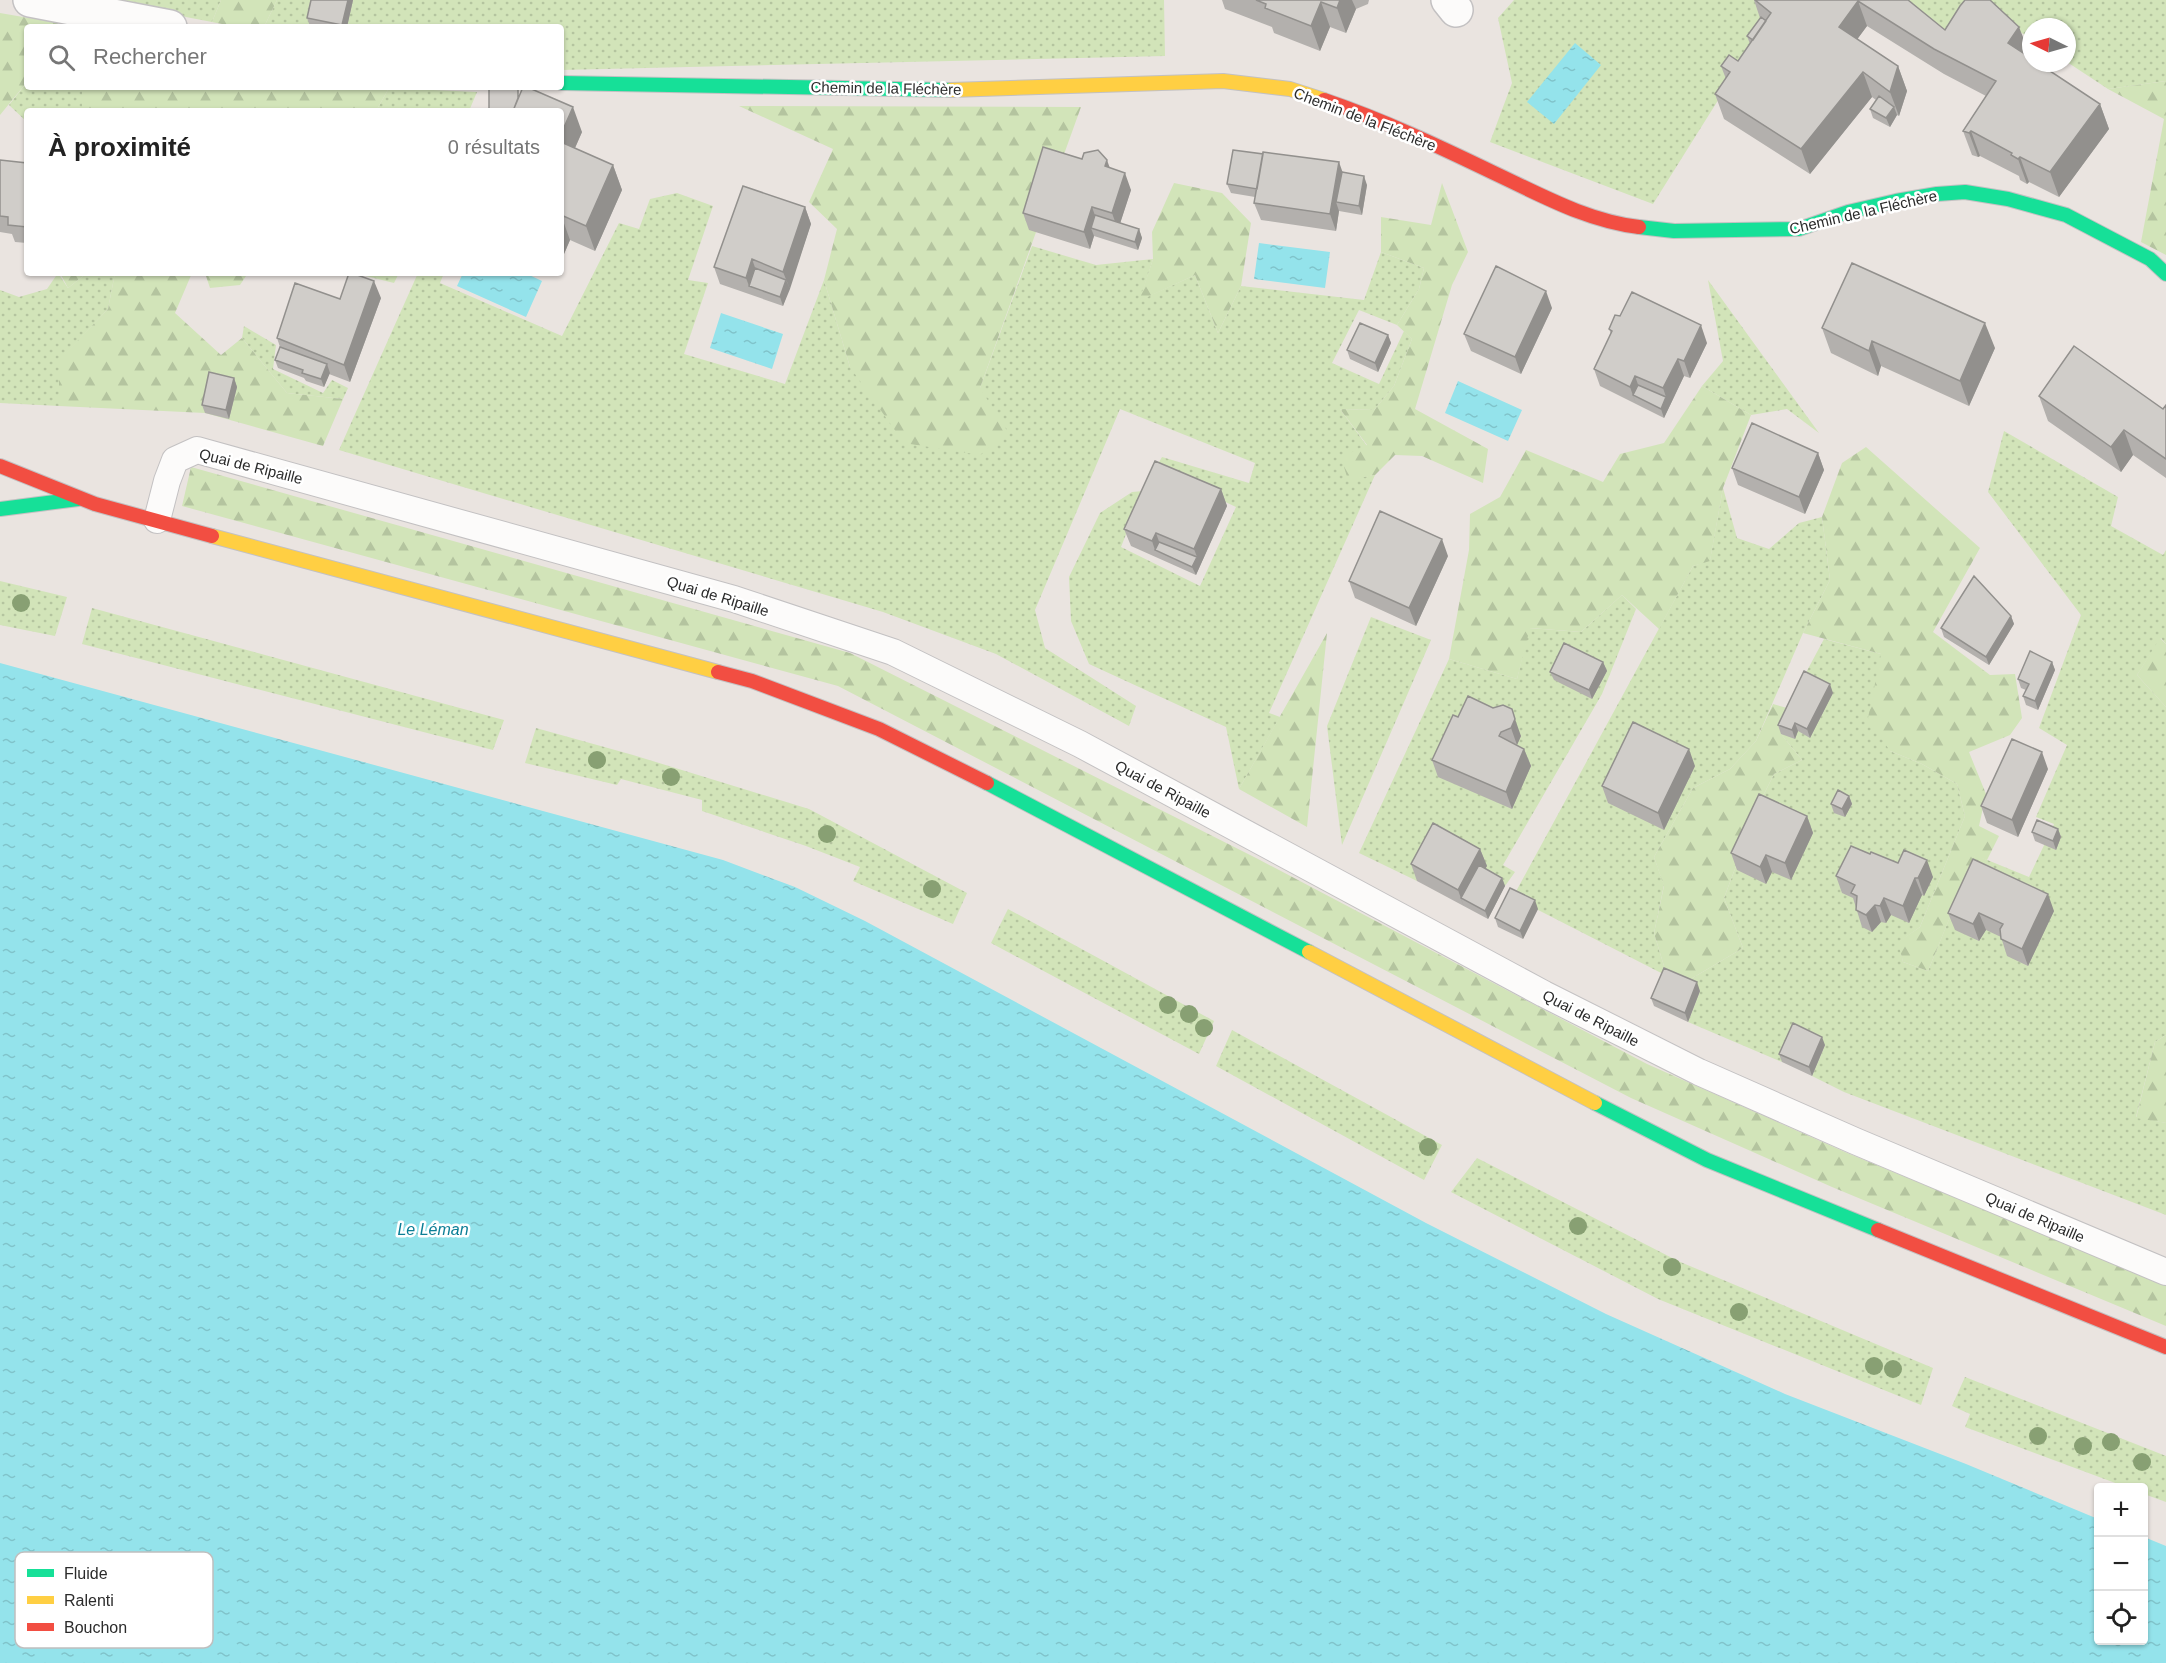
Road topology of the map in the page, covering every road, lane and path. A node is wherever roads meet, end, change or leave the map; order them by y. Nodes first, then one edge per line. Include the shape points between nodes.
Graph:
1 (30, 0) edge
2 (154, 24) edge
3 (564, 83) edge
4 (2166, 274) edge
5 (0, 466) edge
6 (78, 499) junction
7 (0, 509) edge
8 (157, 520) junction
9 (2166, 1272) edge
10 (2166, 1347) edge

1 - 2 street
3 - 4 street, Chemin de la Fléchère via 964,90 1223,81 1290,89 1341,106 1406,131 1566,207 1616,224 1674,231 1799,229 1896,201 1965,192 2066,215 2150,258
5 - 6 street via 22,471
6 - 7 street
6 - 8 street
8 - 9 lane, Quai de Ripaille via 175,460 197,450 734,599 893,652 1080,744 1544,994 1699,1072
8 - 10 street via 752,681 868,725 1044,811 1707,1160

